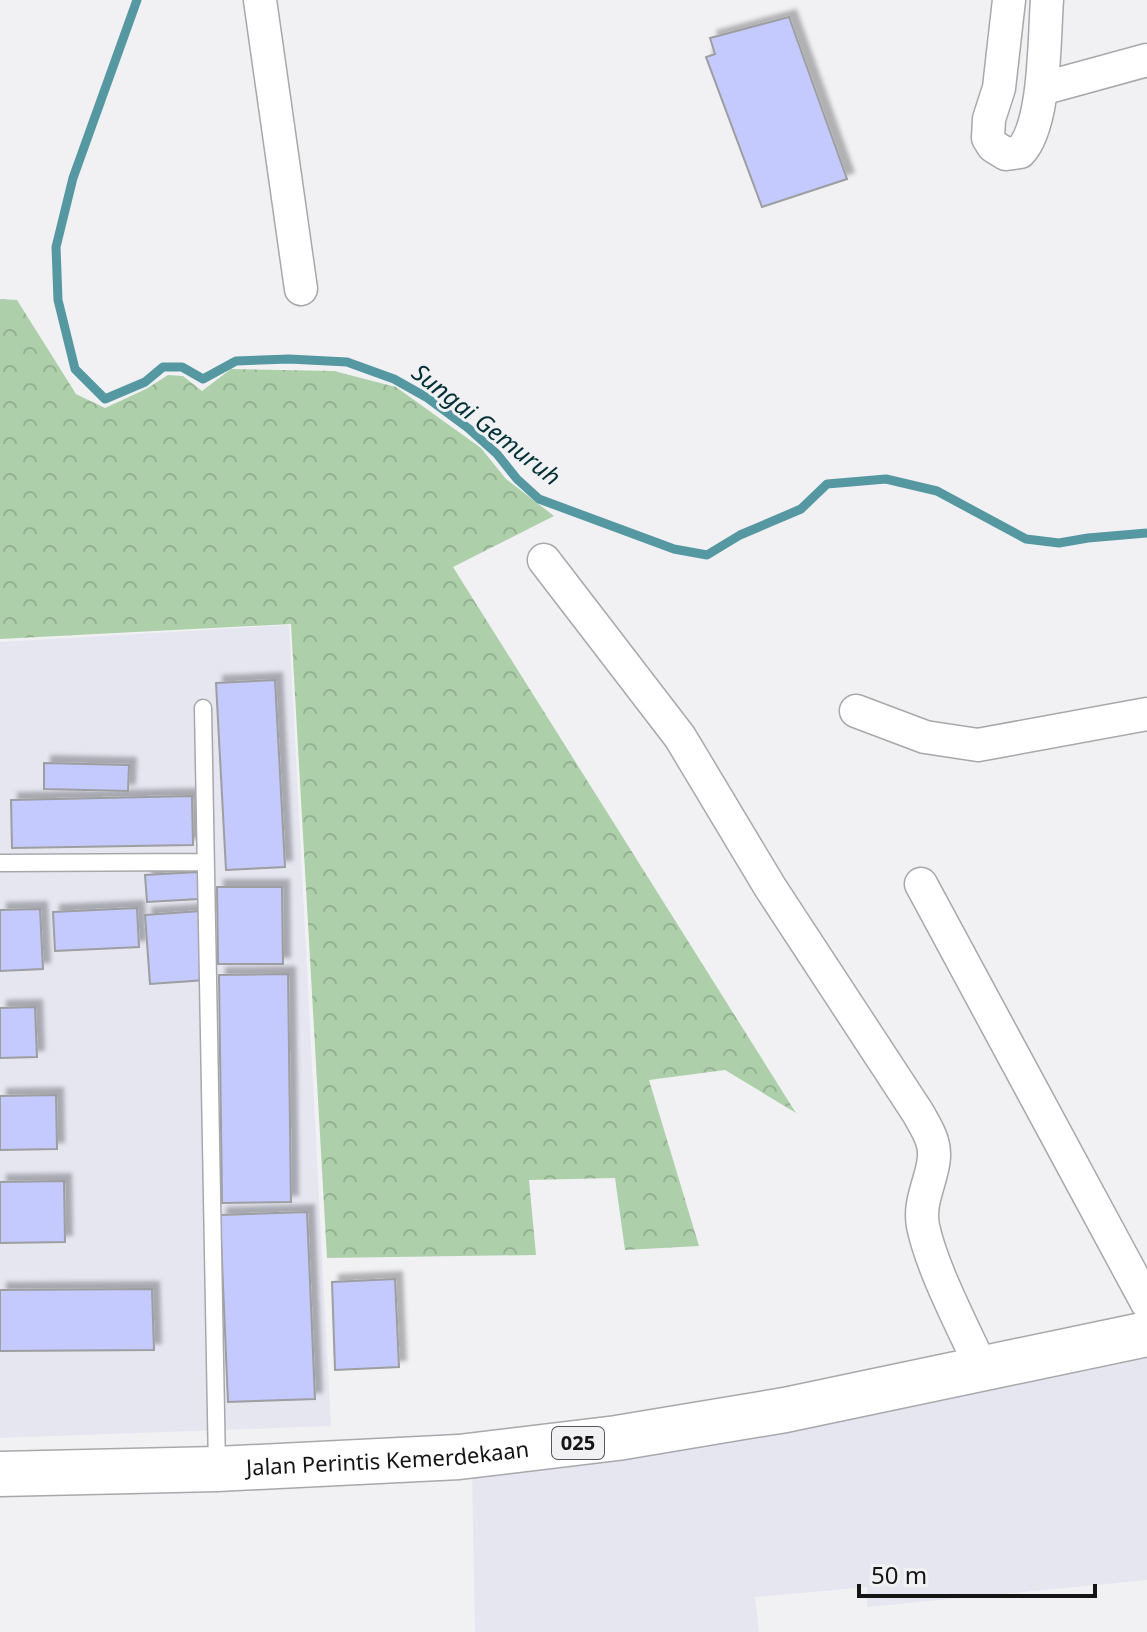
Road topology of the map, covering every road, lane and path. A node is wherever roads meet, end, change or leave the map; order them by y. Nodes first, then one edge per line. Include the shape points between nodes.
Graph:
1 (260, 0) edge
2 (1009, 0) edge
3 (1047, 0) edge
4 (1147, 60) edge
5 (1041, 89) junction
6 (301, 289) dead end
7 (544, 560) dead end
8 (203, 708) dead end
9 (856, 711) dead end
10 (1147, 714) edge
11 (204, 862) junction
12 (0, 863) edge
13 (921, 884) dead end
14 (1147, 1303) edge
15 (1147, 1334) edge
16 (982, 1369) junction
17 (217, 1469) junction
18 (0, 1474) edge

1 - 6 street
2 - 5 street via 999,88 989,119 988,138 999,151 1013,154 1025,147
3 - 5 street
4 - 5 street
7 - 16 street via 680,737 770,887 918,1113 933,1142 934,1157 921,1203 923,1224
8 - 11 lane
9 - 10 street via 925,737 978,745
11 - 12 lane
11 - 17 lane
13 - 14 street
15 - 16 highway, Jalan Perintis Kemerdekaan / 025
16 - 17 highway, Jalan Perintis Kemerdekaan / 025 via 617,1438 459,1457
17 - 18 highway, Jalan Perintis Kemerdekaan / 025

